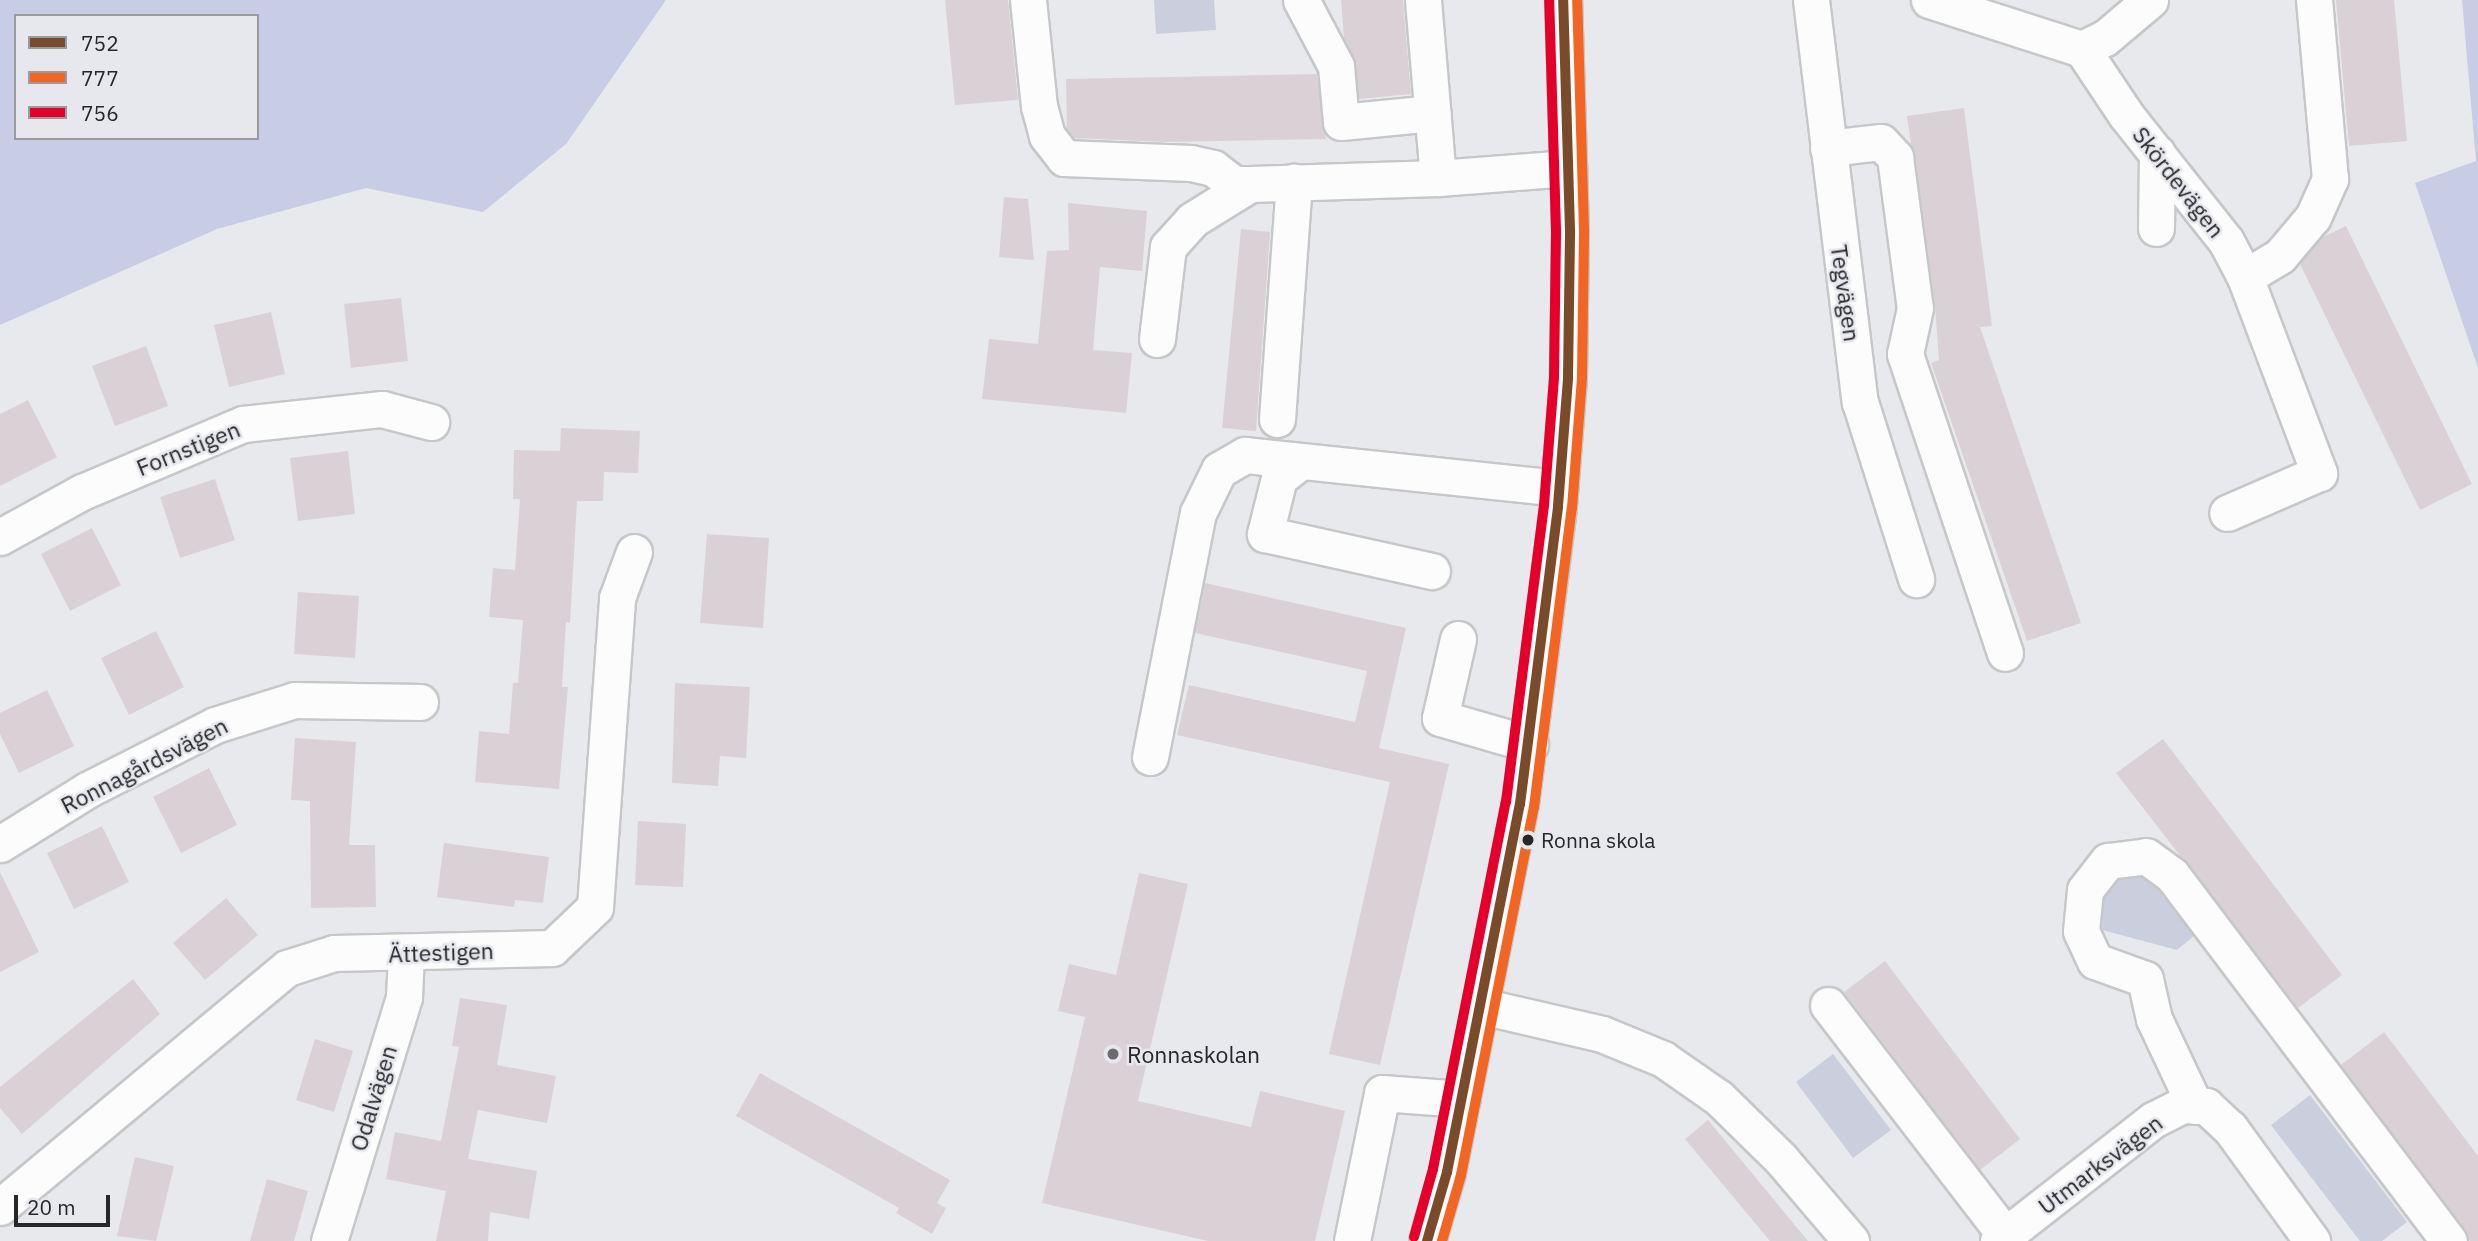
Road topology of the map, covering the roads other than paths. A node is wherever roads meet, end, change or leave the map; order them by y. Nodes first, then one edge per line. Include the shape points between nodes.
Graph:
1 (1028, 0) edge
2 (1301, 0) edge
3 (1423, 0) edge
4 (1563, 0) edge
5 (1811, 0) edge
6 (1930, 0) edge
7 (2150, 0) edge
8 (2314, 0) edge
9 (2123, 13) edge
10 (2082, 49) junction
11 (1433, 113) junction
12 (1828, 148) junction
13 (2157, 153) junction
14 (1569, 168) junction
15 (1438, 178) junction
16 (1294, 182) junction
17 (1250, 184) junction
18 (2156, 228) dead end
19 (2245, 277) junction
20 (1157, 339) dead end
21 (1277, 419) dead end
22 (431, 422) dead end
23 (1301, 461) junction
24 (1559, 488) junction
25 (2227, 513) dead end
26 (0, 537) edge
27 (634, 552) dead end
28 (1432, 571) dead end
29 (1916, 579) dead end
30 (1458, 639) dead end
31 (2004, 653) dead end
32 (420, 702) dead end
33 (1530, 744) junction
34 (1150, 757) dead end
35 (0, 844) edge
36 (406, 954) junction
37 (1828, 1005) dead end
38 (1481, 1006) junction
39 (1462, 1099) junction
40 (2195, 1106) junction
41 (0, 1208) edge
42 (2005, 1239) edge
43 (330, 1241) edge
44 (1352, 1241) edge
45 (1427, 1241) edge
46 (1851, 1241) edge
47 (2312, 1241) edge
48 (2449, 1241) edge

1 - 17 street via 1039,106 1047,136 1065,158 1191,163 1213,168 1234,184
2 - 11 street via 1336,66 1341,122
3 - 11 street
4 - 14 street
5 - 12 street, Tegvägen
6 - 10 street
7 - 9 street
8 - 19 street via 2330,179 2314,217 2280,256
9 - 10 street
10 - 13 street, Skördevägen
11 - 15 street
12 - 29 street, Tegvägen via 1860,402
12 - 31 street via 1881,142 1895,157 1915,308 1905,354
13 - 18 street
13 - 19 street, Skördevägen via 2226,241
14 - 15 street
14 - 24 street via 1568,378
15 - 16 street
16 - 17 street
16 - 21 street
17 - 20 street via 1192,220 1168,247
19 - 25 street, Skördevägen via 2319,473
22 - 26 street, Fornstigen via 382,409 243,424 82,492
23 - 24 street
23 - 28 street via 1279,478 1265,534
23 - 34 street via 1244,455 1219,471 1198,513
24 - 33 street
27 - 36 street, Ättestigen via 617,598 595,907 552,948
30 - 33 street via 1440,718
32 - 35 street, Ronnagårdsvägen via 295,700 215,725 87,790
33 - 38 street
36 - 41 street, Ättestigen via 334,953 287,968
36 - 43 street, Odalvägen via 404,997
37 - 42 street
38 - 39 street
38 - 46 street via 1602,1034 1663,1059 1719,1098 1782,1159
39 - 44 street via 1382,1093
39 - 45 street
40 - 42 street, Utmarksvägen via 2183,1105 2153,1120
40 - 47 street via 2206,1106 2230,1128
40 - 48 street via 2154,1019 2145,979 2095,961 2081,931 2085,890 2108,861 2146,856 2172,875

